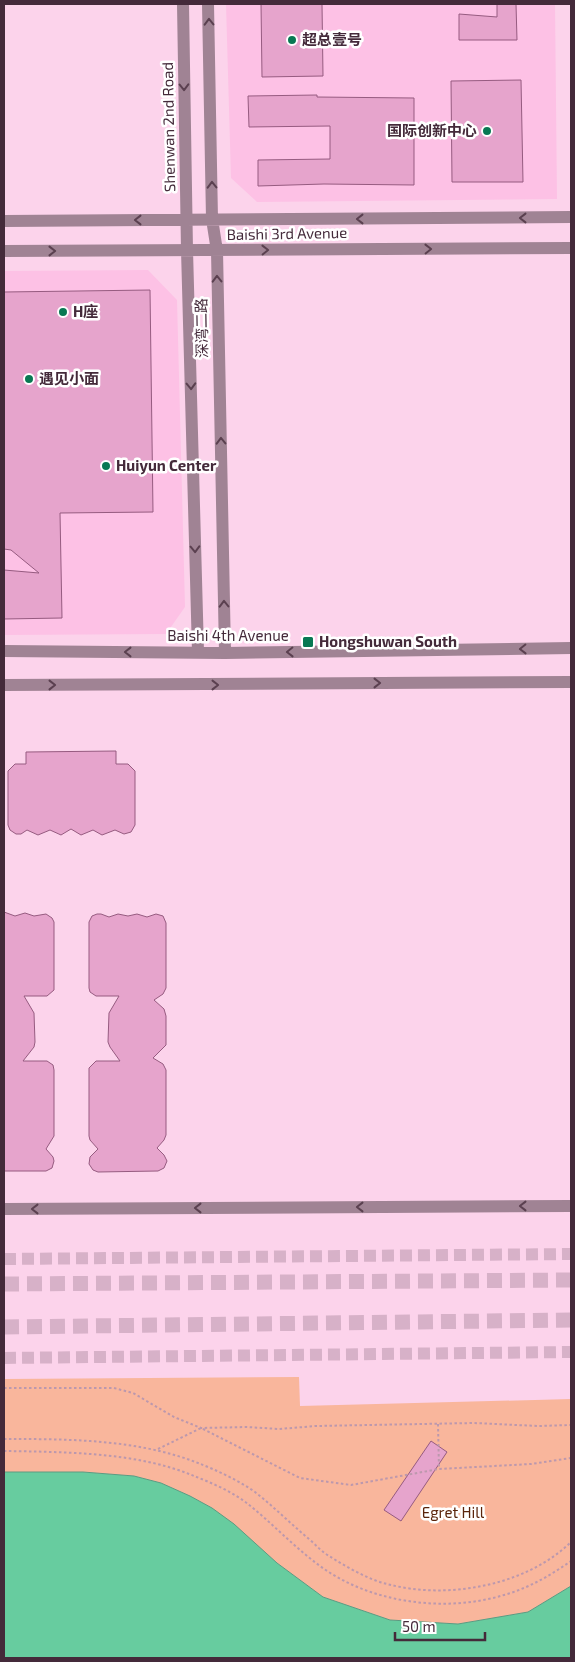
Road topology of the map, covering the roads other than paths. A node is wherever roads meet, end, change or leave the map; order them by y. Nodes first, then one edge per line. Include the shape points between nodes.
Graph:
1 (183, 4) edge
2 (208, 4) edge
3 (571, 217) edge
4 (187, 220) junction
5 (212, 220) junction
6 (4, 221) edge
7 (571, 248) edge
8 (187, 250) junction
9 (4, 251) edge
10 (217, 251) junction
11 (571, 648) edge
12 (4, 651) edge
13 (198, 652) junction
14 (225, 653) junction
15 (571, 682) edge
16 (4, 685) edge
17 (571, 1206) edge
18 (4, 1209) edge

1 -> 4 street, Shenwan 2nd Road
5 -> 2 street, 深湾二路
3 -> 5 street, Baishi 3rd Avenue
4 - 5 street, Baishi 3rd Avenue
4 -> 6 street, Baishi 3rd Avenue
4 - 8 street, Shenwan 2nd Road
5 - 10 street, 深湾二路
10 -> 7 street, Baishi 3rd Avenue
9 -> 8 street, Baishi 3rd Avenue
8 - 10 street, Baishi 3rd Avenue
8 -> 13 street, 深湾二路
14 -> 10 street, 深湾二路
11 -> 14 street, Baishi 4th Avenue
13 -> 12 street, Baishi 4th Avenue
13 - 14 street, Baishi 4th Avenue
16 -> 15 street
17 -> 18 street

